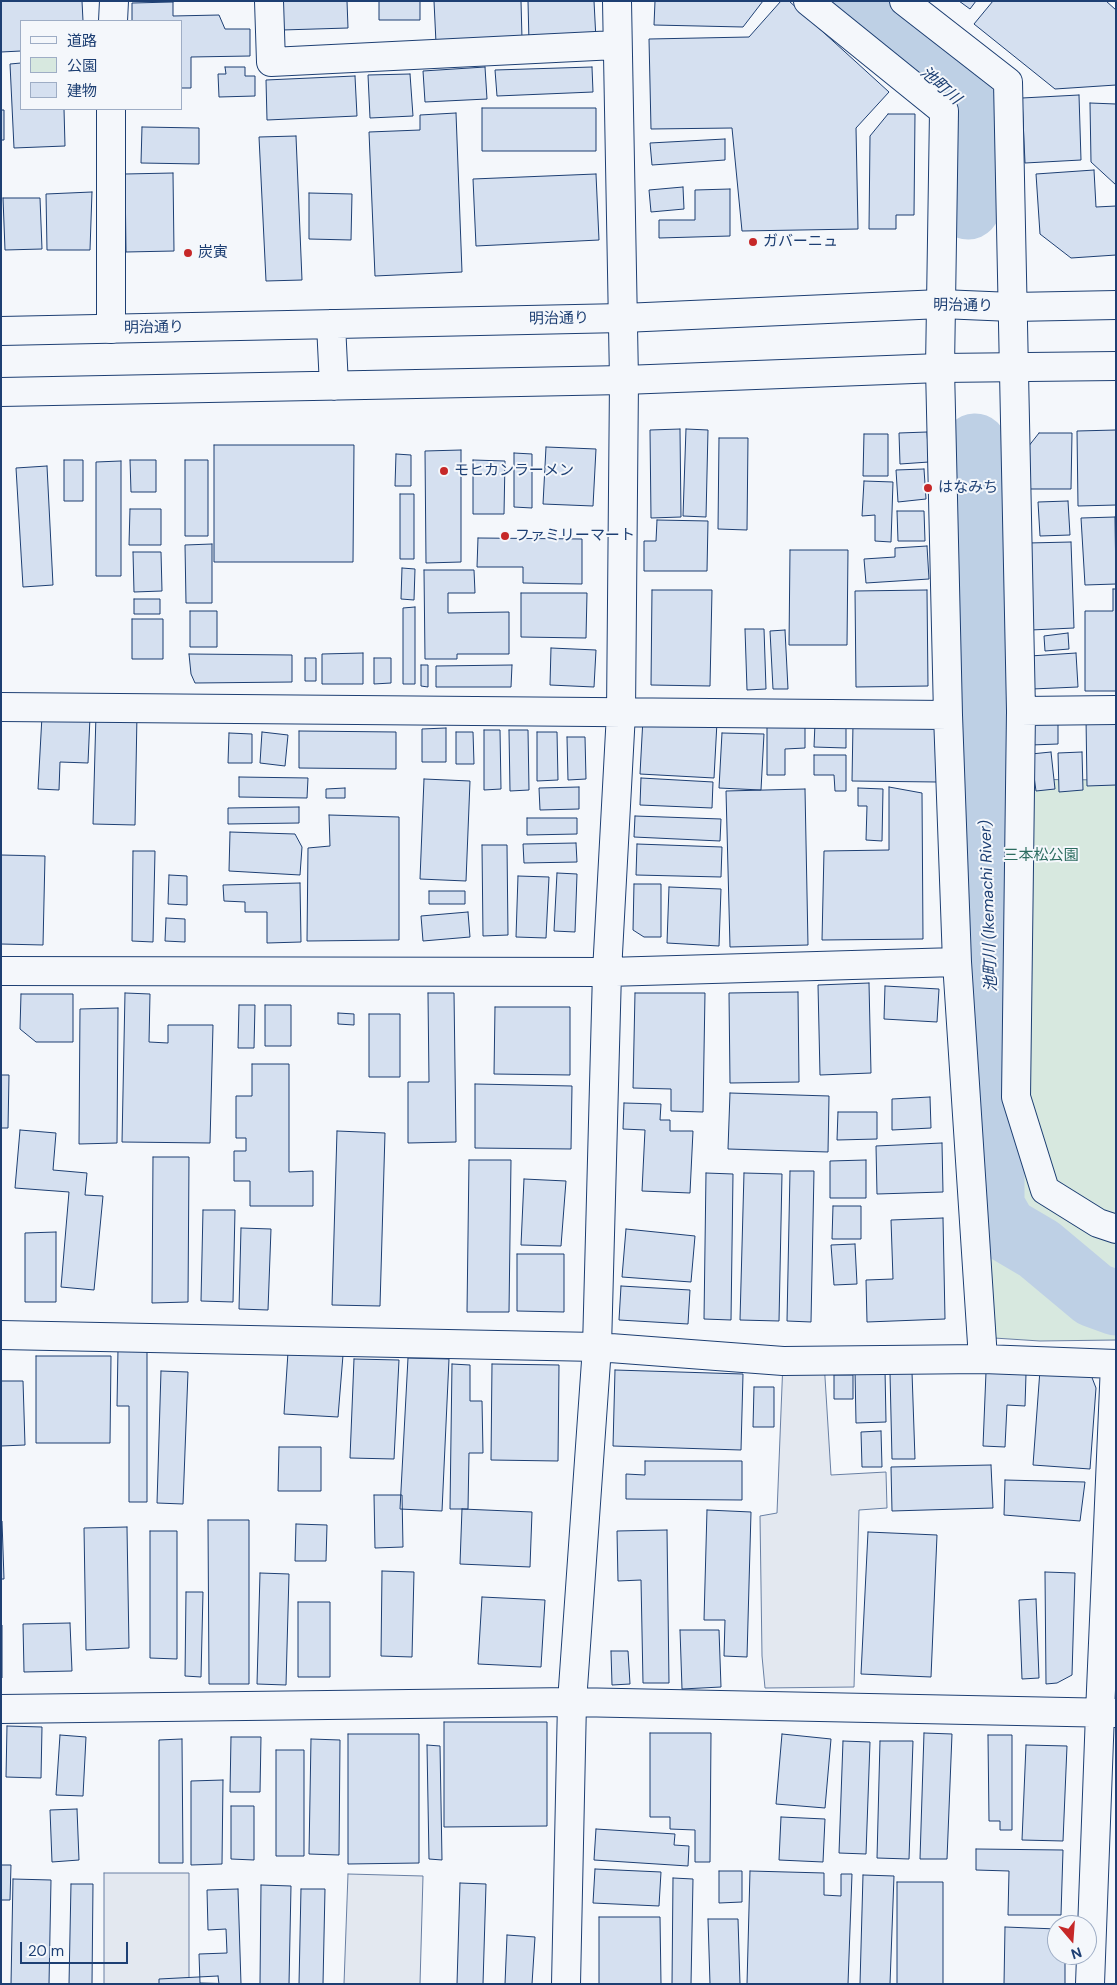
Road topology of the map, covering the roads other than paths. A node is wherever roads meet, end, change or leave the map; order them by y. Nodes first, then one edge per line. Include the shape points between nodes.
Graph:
1 (114, 1) edge
2 (269, 1) edge
3 (617, 1) edge
4 (808, 1) edge
5 (904, 1) edge
6 (113, 20) edge
7 (616, 45) junction
8 (111, 110) edge
9 (941, 304) junction
10 (1116, 305) edge
11 (1012, 307) junction
12 (622, 318) junction
13 (331, 324) junction
14 (111, 329) junction
15 (1, 331) edge
16 (1116, 366) edge
17 (940, 368) junction
18 (1013, 368) junction
19 (624, 380) junction
20 (334, 386) junction
21 (1, 392) edge
22 (1, 707) edge
23 (1116, 710) edge
24 (1021, 711) junction
25 (621, 713) junction
26 (948, 715) junction
27 (957, 962) junction
28 (1, 970) edge
29 (607, 972) junction
30 (1116, 1229) edge
31 (1, 1335) edge
32 (597, 1347) junction
33 (982, 1359) junction
34 (1116, 1364) edge
35 (572, 1702) junction
36 (1, 1708) edge
37 (1108, 1713) edge
38 (566, 1984) edge
39 (1090, 1984) edge

1 - 6 main road
2 - 7 main road via 271,62
3 - 7 main road
4 - 9 main road via 944,111
5 - 11 main road via 1008,82
7 - 12 main road
8 - 14 main road
9 - 11 main road, 明治通り
9 - 12 main road, 明治通り
9 - 17 main road
10 - 11 main road, 明治通り
11 - 18 main road
12 - 13 main road, 明治通り
12 - 19 main road
13 - 14 main road, 明治通り
13 - 20 main road
14 - 15 main road, 明治通り
16 - 18 main road
17 - 18 main road
17 - 19 main road
17 - 26 main road
18 - 24 main road
19 - 20 main road
19 - 25 main road
20 - 21 main road
22 - 25 main road
23 - 24 main road
24 - 30 main road via 1016,1097 1045,1190 1098,1223
25 - 26 main road
25 - 29 main road
26 - 27 main road
27 - 29 main road
27 - 33 main road
28 - 29 main road
29 - 32 main road
31 - 32 main road
32 - 33 main road via 783,1361
32 - 35 main road
33 - 34 main road
34 - 37 main road
35 - 36 main road
35 - 37 main road
35 - 38 main road
37 - 39 main road

